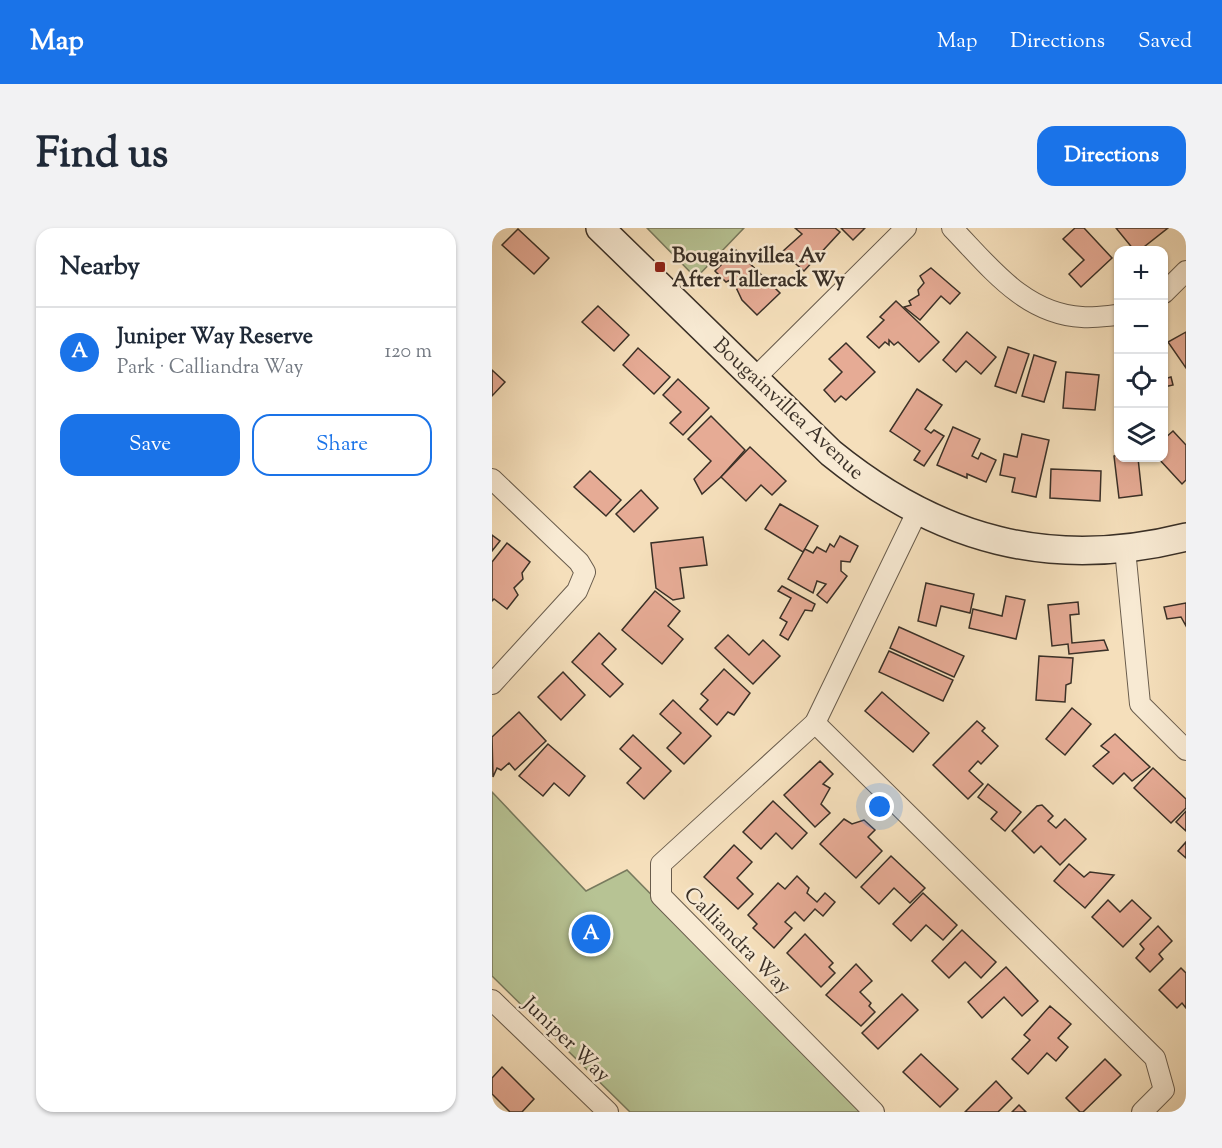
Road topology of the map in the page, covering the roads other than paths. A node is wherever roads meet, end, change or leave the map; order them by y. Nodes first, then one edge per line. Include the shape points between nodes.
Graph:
1 (600, 228) edge
2 (906, 228) edge
3 (952, 228) edge
4 (1186, 271) edge
5 (1168, 289) edge
6 (1114, 315) edge
7 (754, 379) junction
8 (492, 479) edge
9 (917, 512) junction
10 (1186, 537) edge
11 (1125, 549) junction
12 (492, 684) edge
13 (815, 723) junction
14 (1186, 750) edge
15 (492, 1000) edge
16 (608, 1112) edge
17 (874, 1112) edge
18 (1142, 1112) edge

1 - 7 street, Bougainvillea Avenue
2 - 7 street
3 - 6 street via 1018,295 1049,310 1080,317
4 - 5 street
7 - 9 street, Bougainvillea Avenue via 831,453
8 - 12 street via 585,572 577,591
9 - 11 street, Bougainvillea Avenue via 964,531 1008,542 1067,550
9 - 13 street, Calliandra Way
10 - 11 street, Bougainvillea Avenue
11 - 14 street via 1140,704
13 - 17 street, Calliandra Way via 661,864 661,896
13 - 18 street via 1155,1058 1164,1090
15 - 16 street, Juniper Way

